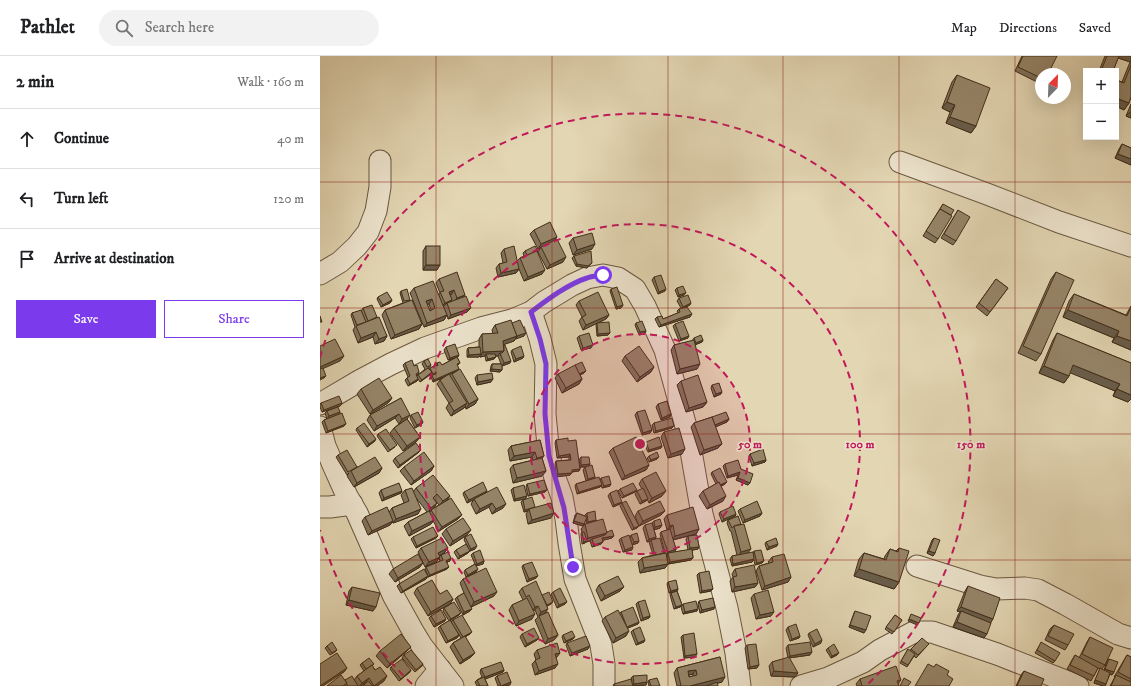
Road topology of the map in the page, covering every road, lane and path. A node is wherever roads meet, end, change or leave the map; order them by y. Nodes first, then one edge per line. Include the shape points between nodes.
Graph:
1 (380, 161) dead end
2 (900, 162) dead end
3 (1131, 246) edge
4 (320, 274) edge
5 (531, 312) junction
6 (320, 404) edge
7 (320, 427) edge
8 (352, 504) junction
9 (320, 507) edge
10 (917, 566) dead end
11 (1131, 638) edge
12 (440, 669) junction
13 (426, 686) edge
14 (453, 686) edge
15 (604, 686) edge
16 (740, 686) edge
17 (801, 686) edge
18 (1078, 686) edge

1 - 4 street via 380,187 376,211 368,232 340,262
2 - 3 street via 1059,222
5 - 6 street via 425,348
5 - 15 street via 546,364 545,414 549,456 562,497 575,579 601,645
5 - 16 street via 572,285 587,278 603,275 618,278 635,289 645,306 665,350 688,434 702,514 727,608
7 - 8 street via 325,446
8 - 9 street
8 - 12 street via 394,597 422,646
10 - 11 street via 980,586 1038,590 1118,634
12 - 13 street
12 - 14 street
17 - 18 street via 828,678 863,662 914,632 932,632

